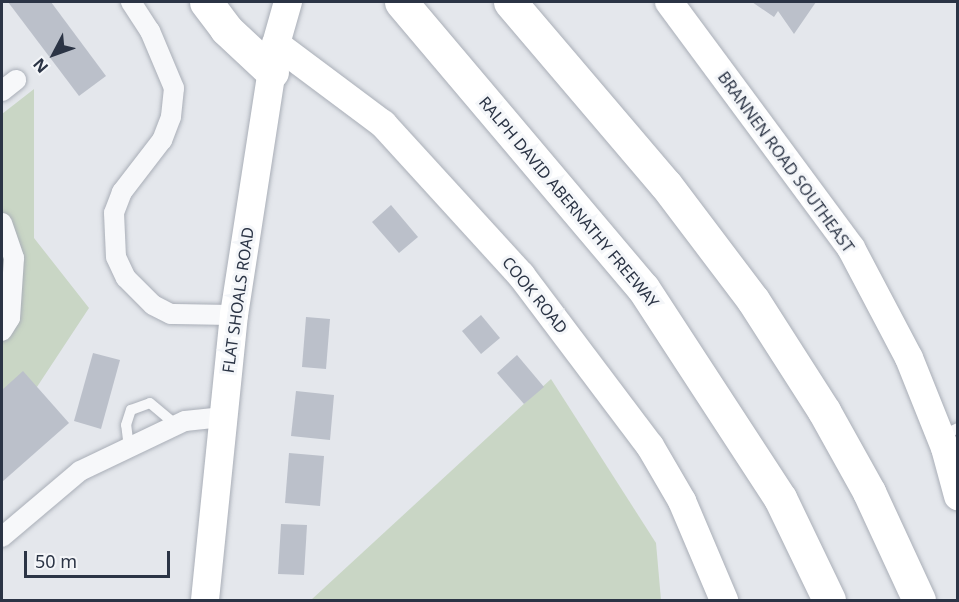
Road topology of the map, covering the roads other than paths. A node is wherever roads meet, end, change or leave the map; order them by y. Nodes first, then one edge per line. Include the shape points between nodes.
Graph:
1 (131, 2) edge
2 (206, 2) edge
3 (223, 2) edge
4 (288, 2) edge
5 (401, 2) edge
6 (510, 2) edge
7 (669, 2) edge
8 (274, 58) junction
9 (2, 223) edge
10 (234, 315) junction
11 (2, 331) edge
12 (224, 417) junction
13 (176, 425) junction
14 (949, 432) edge
15 (129, 448) junction
16 (957, 496) edge
17 (2, 537) edge
18 (205, 600) edge
19 (724, 600) edge
20 (829, 600) edge
21 (919, 600) edge

1 - 10 street via 150,31 174,88 171,117 162,140 122,192 114,213 116,257 126,278 153,304 171,314
2 - 8 highway via 226,29
3 - 8 highway
4 - 8 main road, FLAT SHOALS ROAD
5 - 20 highway, RALPH DAVID ABERNATHY FREEWAY via 643,288 780,498
6 - 21 highway via 666,185 753,300 824,411 869,492
7 - 14 main road, BRANNEN ROAD SOUTHEAST via 851,248
8 - 10 main road, FLAT SHOALS ROAD
8 - 19 main road, COOK ROAD via 383,124 521,275 650,446 682,501
9 - 11 street via 14,258 10,318
10 - 12 main road, FLAT SHOALS ROAD
12 - 13 street
12 - 18 main road, FLAT SHOALS ROAD
13 - 15 street
13 - 15 lane via 150,403 131,410 126,425
14 - 16 main road, BRANNEN ROAD SOUTHEAST
15 - 17 street via 80,471

